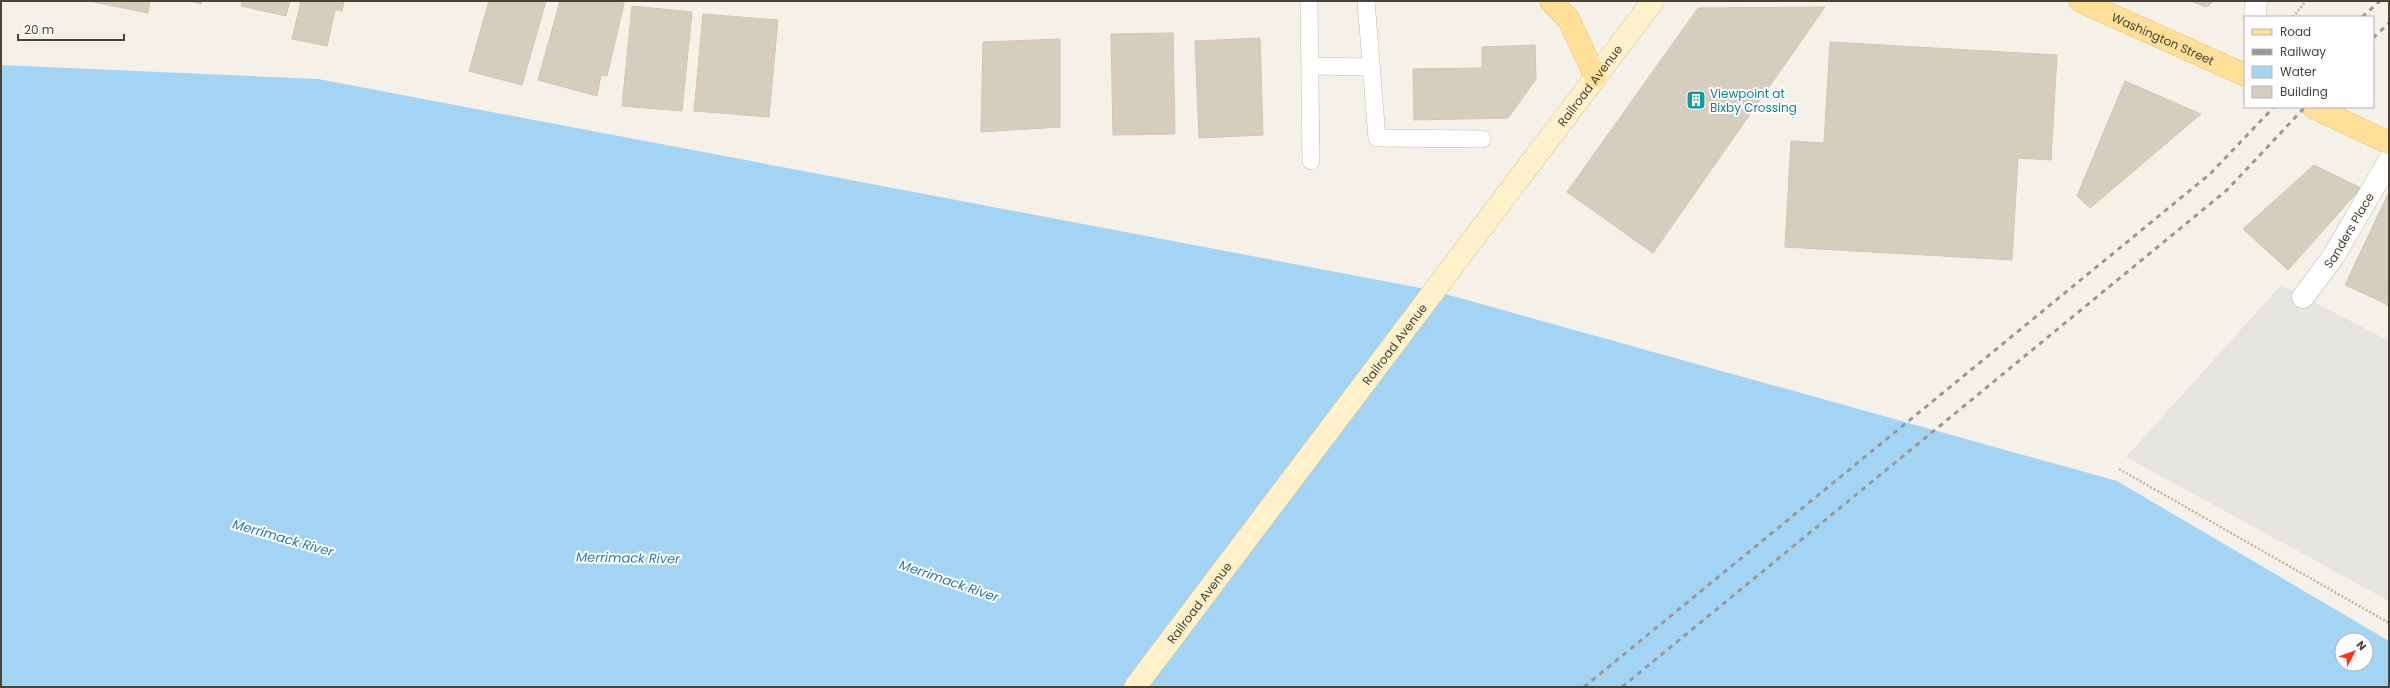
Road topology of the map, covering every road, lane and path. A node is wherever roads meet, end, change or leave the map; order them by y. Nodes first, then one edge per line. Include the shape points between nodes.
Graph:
1 (1309, 1) edge
2 (1366, 1) edge
3 (1551, 1) edge
4 (1653, 1) edge
5 (2080, 1) edge
6 (2256, 1) edge
7 (2306, 1) edge
8 (2255, 16) edge
9 (2294, 16) edge
10 (1310, 66) junction
11 (1371, 67) junction
12 (2244, 75) edge
13 (1594, 78) junction
14 (2315, 108) edge
15 (1482, 139) dead end
16 (2389, 143) edge
17 (1311, 161) dead end
18 (2389, 161) edge
19 (2303, 297) dead end
20 (2119, 469) dead end
21 (2389, 623) edge
22 (1136, 687) edge

1 - 10 lane
2 - 11 lane
3 - 13 main road via 1569,20
4 - 13 main road, Railroad Avenue
5 - 12 main road, Washington Street
6 - 8 street
7 - 9 path
10 - 11 lane
10 - 17 lane
11 - 15 lane via 1377,138
13 - 22 main road, Railroad Avenue
14 - 16 main road
18 - 19 street, Sanders Place via 2333,258
20 - 21 path

